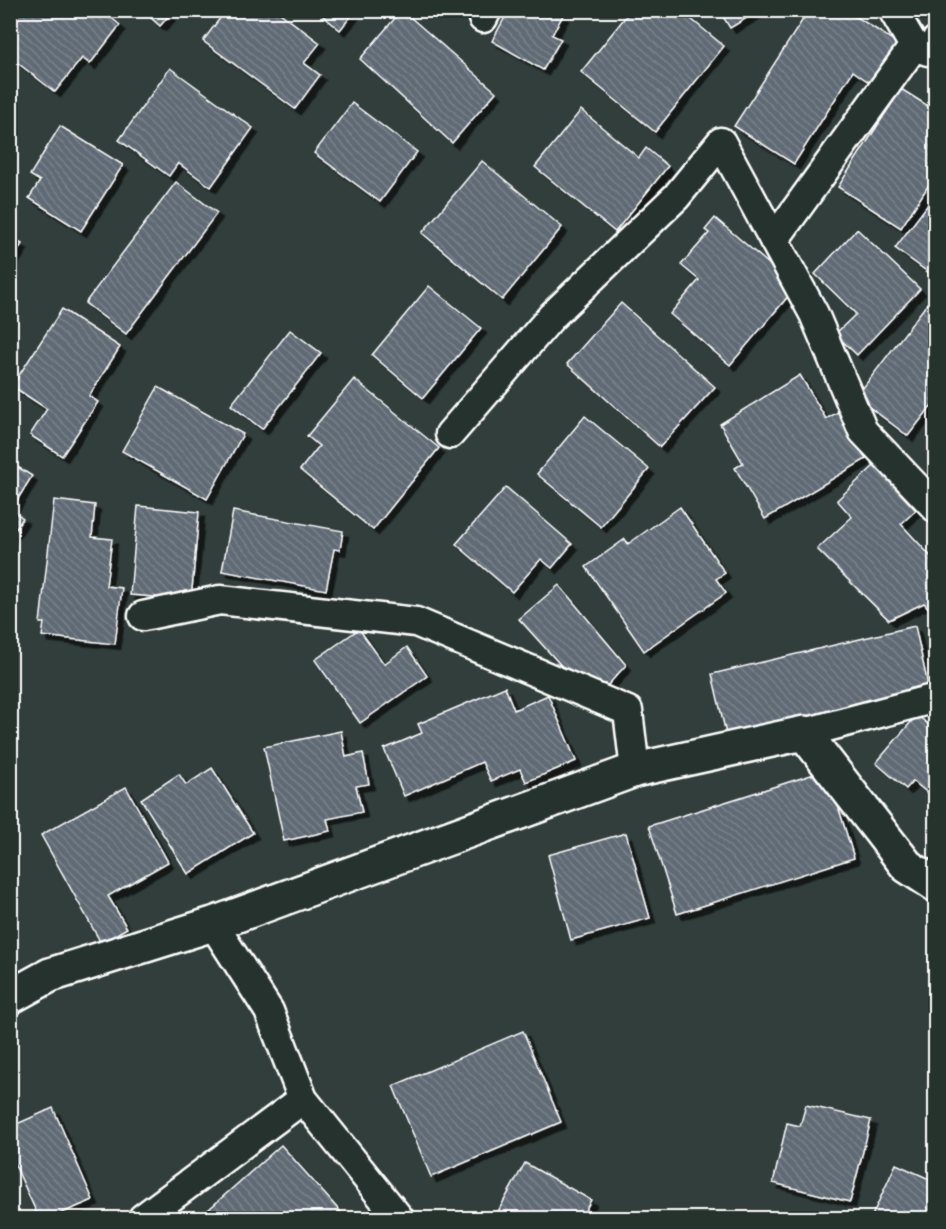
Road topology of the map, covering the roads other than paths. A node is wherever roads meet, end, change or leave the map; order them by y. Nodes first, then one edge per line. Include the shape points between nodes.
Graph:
1 (893, 10) edge
2 (925, 44) edge
3 (774, 240) junction
4 (450, 434) dead end
5 (936, 508) edge
6 (143, 616) dead end
7 (936, 698) edge
8 (804, 733) junction
9 (635, 770) junction
10 (936, 885) edge
11 (213, 924) junction
12 (10, 997) edge
13 (303, 1098) junction
14 (142, 1218) edge
15 (399, 1218) edge

1 - 2 street
2 - 3 street
3 - 4 street via 721,142 676,197 552,316
3 - 5 street via 814,315 863,431
6 - 9 street via 220,600 416,622 628,711
7 - 8 street
8 - 9 street
8 - 10 street via 907,866
9 - 11 street
11 - 12 street via 50,975
11 - 13 street via 269,1011
13 - 14 street
13 - 15 street

